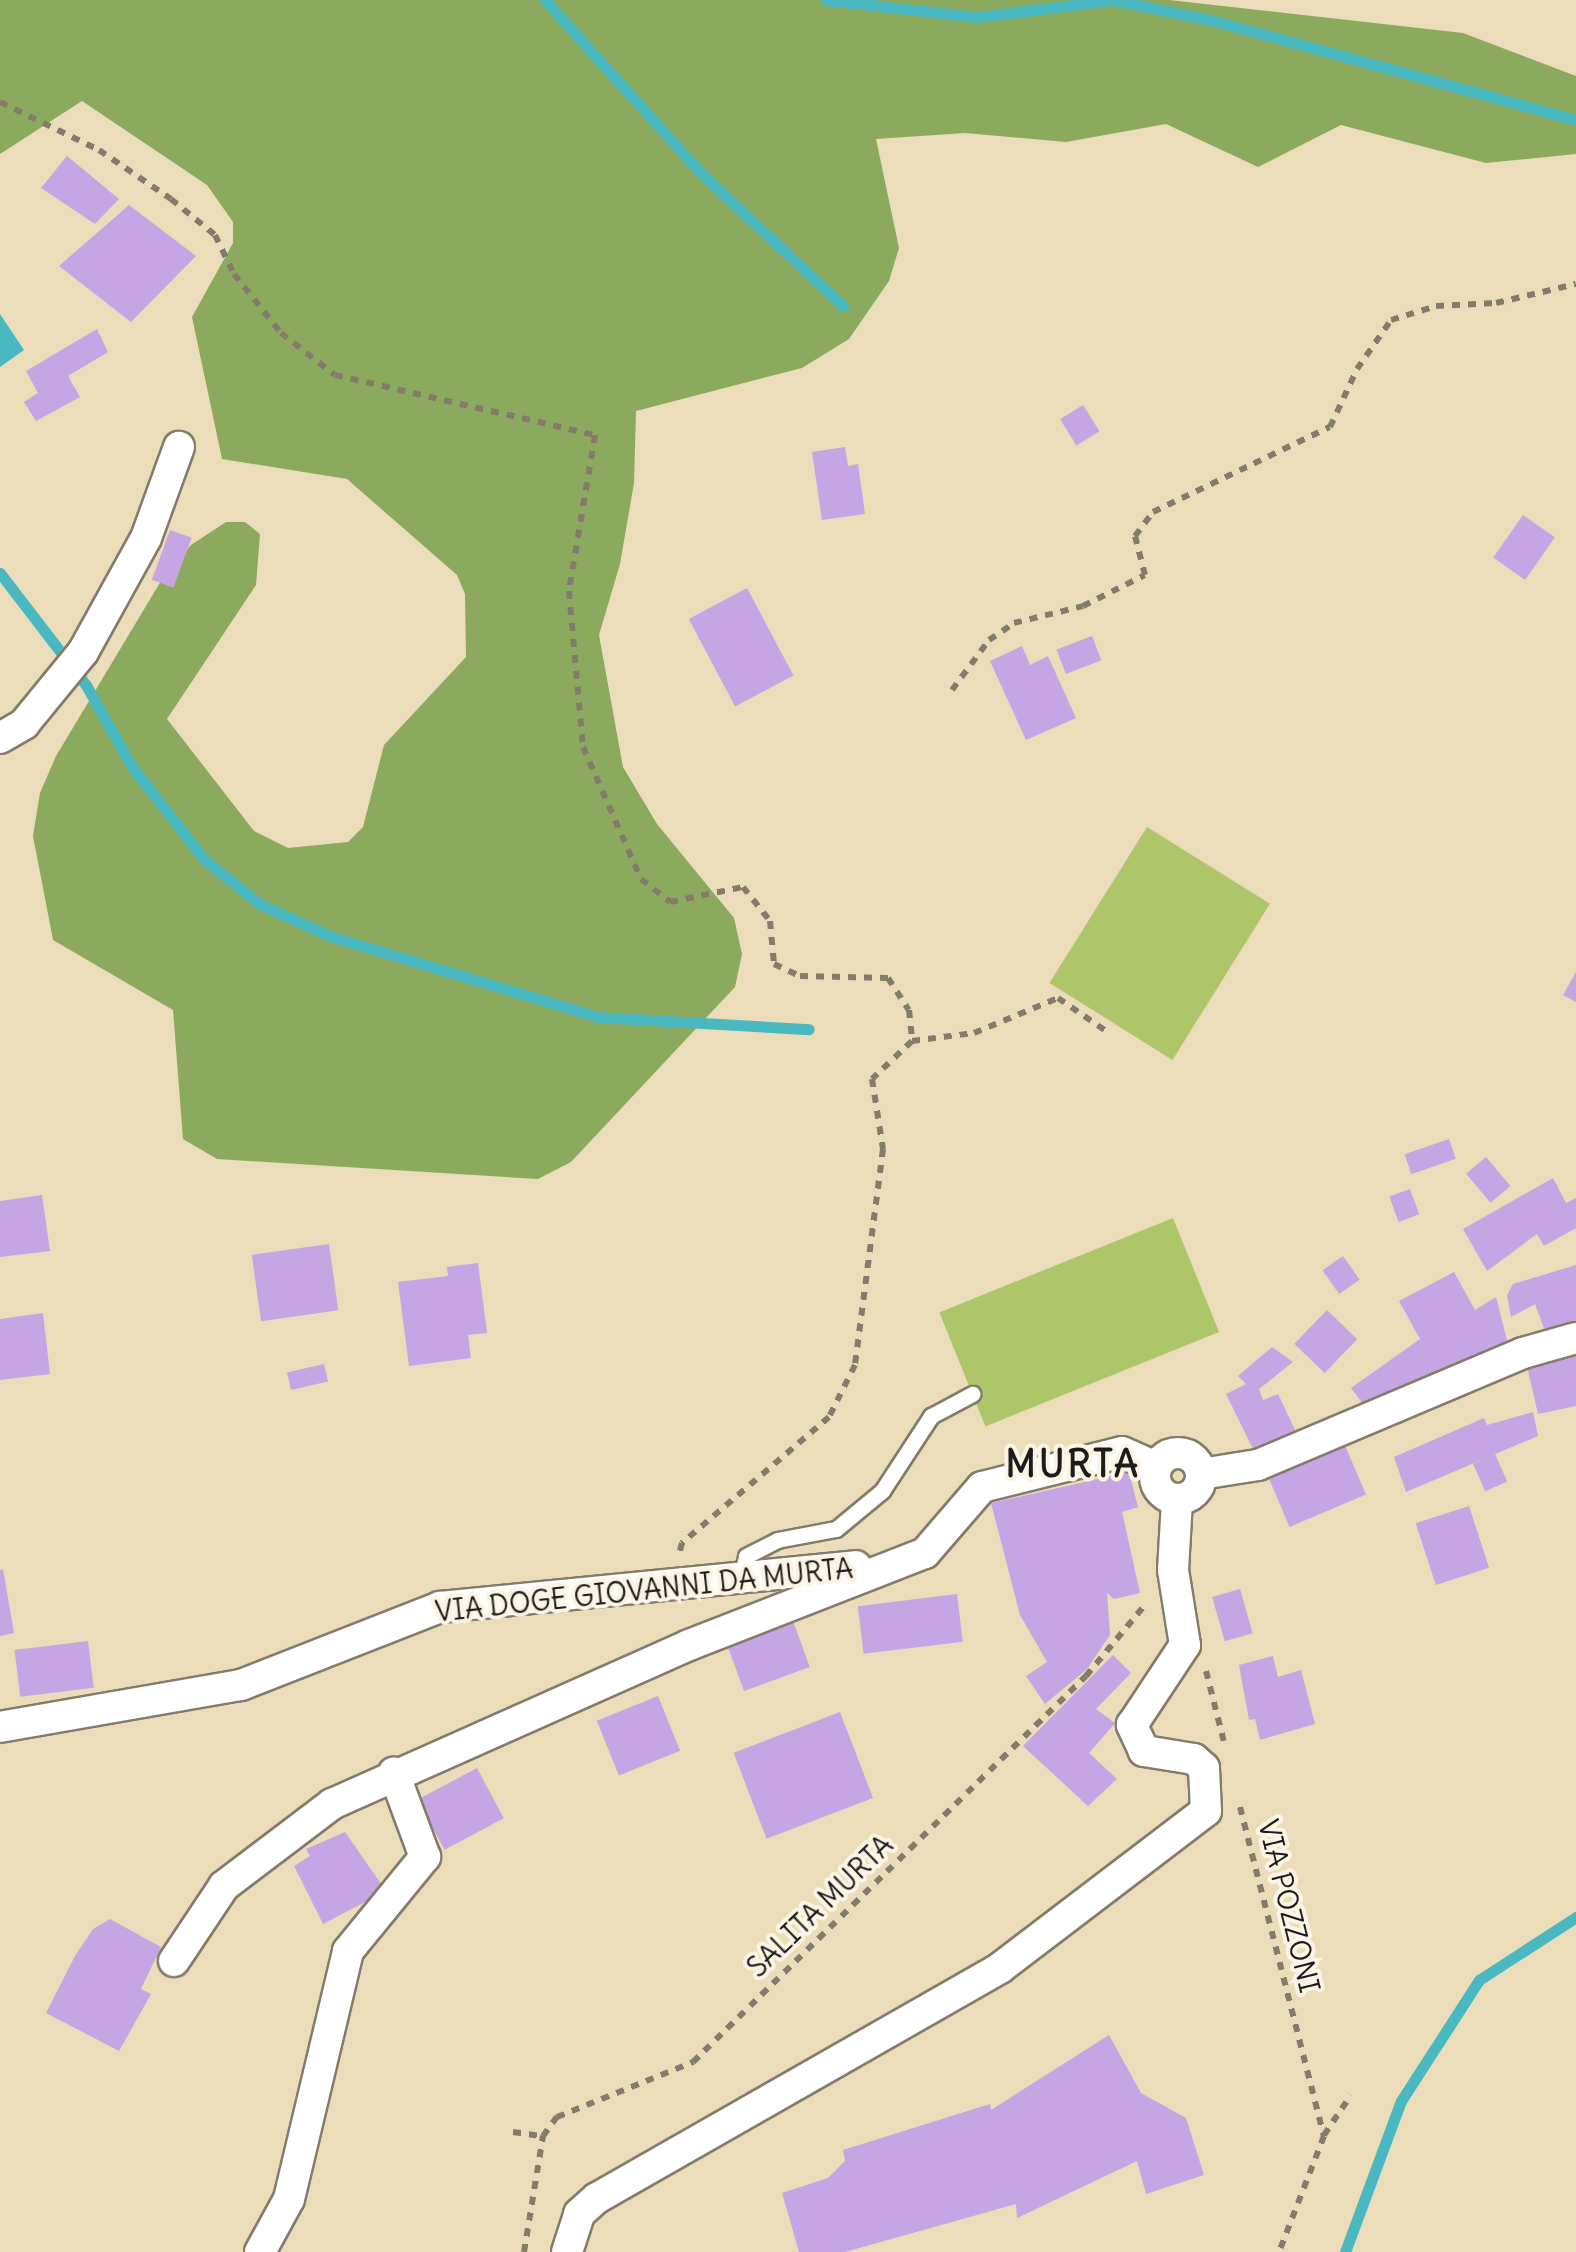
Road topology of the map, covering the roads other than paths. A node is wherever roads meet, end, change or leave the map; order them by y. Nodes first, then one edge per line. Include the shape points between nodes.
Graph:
1 (179, 447) dead end
2 (0, 738) edge
3 (1576, 1338) edge
4 (972, 1394) dead end
5 (1156, 1467) junction
6 (1201, 1474) junction
7 (1177, 1500) junction
8 (884, 1564) junction
9 (742, 1574) junction
10 (0, 1726) edge
11 (394, 1773) junction
12 (174, 1961) dead end
13 (260, 2252) edge
14 (567, 2252) edge

1 - 2 street via 146,538 83,652 24,724
3 - 6 street via 1522,1353 1258,1465
4 - 9 lane via 931,1416 882,1491 836,1529 777,1540 746,1556
5 - 6 street via 1181,1453
5 - 7 street via 1158,1489
5 - 8 street via 1122,1452 982,1487 938,1543
6 - 7 street via 1197,1489
7 - 14 street via 1173,1570 1185,1645 1137,1713 1134,1740 1144,1751 1194,1759 1204,1768 1206,1810 1000,1968 597,2198 579,2214
8 - 9 street, VIA DOGE GIOVANNI DA MURTA
8 - 11 street
9 - 10 street, VIA DOGE GIOVANNI DA MURTA via 440,1607 241,1685
11 - 12 street via 332,1804 224,1886
11 - 13 street via 425,1856 348,1951 289,2198

